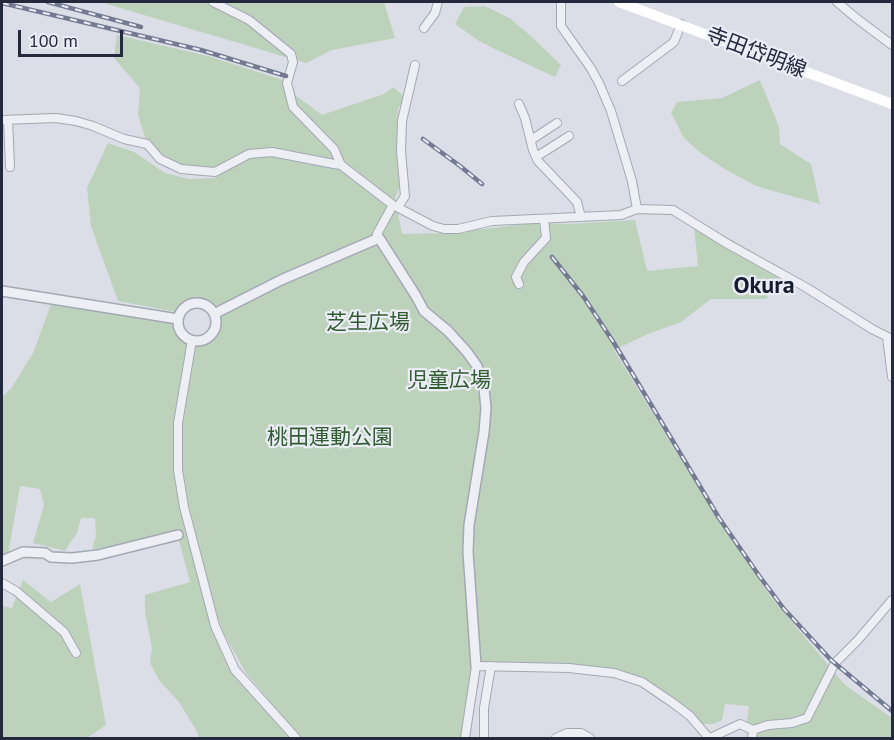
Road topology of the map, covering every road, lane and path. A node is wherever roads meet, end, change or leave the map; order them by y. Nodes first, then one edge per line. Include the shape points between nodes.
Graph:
1 (213, 2) edge
2 (438, 2) edge
3 (561, 2) edge
4 (620, 2) edge
5 (837, 2) edge
6 (681, 24) junction
7 (424, 28) dead end
8 (892, 45) edge
9 (415, 64) dead end
10 (622, 81) dead end
11 (519, 104) dead end
12 (892, 104) edge
13 (5, 120) edge
14 (557, 123) dead end
15 (569, 136) dead end
16 (531, 140) junction
17 (536, 157) junction
18 (340, 165) junction
19 (10, 167) dead end
20 (395, 206) junction
21 (637, 209) junction
22 (581, 217) junction
23 (544, 219) junction
24 (379, 238) junction
25 (519, 284) dead end
26 (2, 291) edge
27 (214, 314) junction
28 (178, 319) junction
29 (890, 338) edge
30 (192, 340) junction
31 (892, 377) edge
32 (178, 535) dead end
33 (2, 561) edge
34 (2, 583) edge
35 (892, 600) edge
36 (76, 653) dead end
37 (476, 666) junction
38 (491, 666) junction
39 (753, 734) edge
40 (296, 738) edge
41 (465, 738) edge
42 (484, 738) edge
43 (556, 738) edge
44 (590, 738) edge
45 (709, 738) edge

1 - 18 street via 249,20 291,54 293,62 287,83 293,108 334,149
2 - 7 street
3 - 21 street via 561,26 590,67 611,111
4 - 6 main road, 寺田岱明線
5 - 8 street
6 - 10 street via 674,42
6 - 12 main road, 寺田岱明線
9 - 20 street via 402,121 405,196
11 - 16 street
13 - 18 street via 56,118 93,126 147,144 160,159 181,169 215,172 249,154 272,152
13 - 19 street
14 - 16 street
15 - 17 street
16 - 17 street
17 - 22 street via 577,202
18 - 20 street
20 - 23 street via 444,229 492,221
20 - 24 street via 377,234
21 - 22 street via 621,215
21 - 29 street via 673,210
22 - 23 street
23 - 25 street via 546,238 524,262 516,277
24 - 27 street
24 - 37 street via 424,311 448,331 477,366 484,389 484,432 468,552
26 - 28 street
27 - 28 street via 206,305 194,303 183,308
27 - 30 street via 215,326 209,336
28 - 30 street via 181,332
29 - 31 street
30 - 40 street via 178,423 178,470 215,626 235,670
32 - 33 street via 98,555 72,558 23,552
34 - 36 street via 64,633
35 - 39 street via 835,663 807,718 768,725
37 - 38 street
37 - 41 street
38 - 42 street
38 - 45 street via 568,668 614,673 642,682 690,716
39 - 45 street via 740,724
43 - 44 street via 581,733

